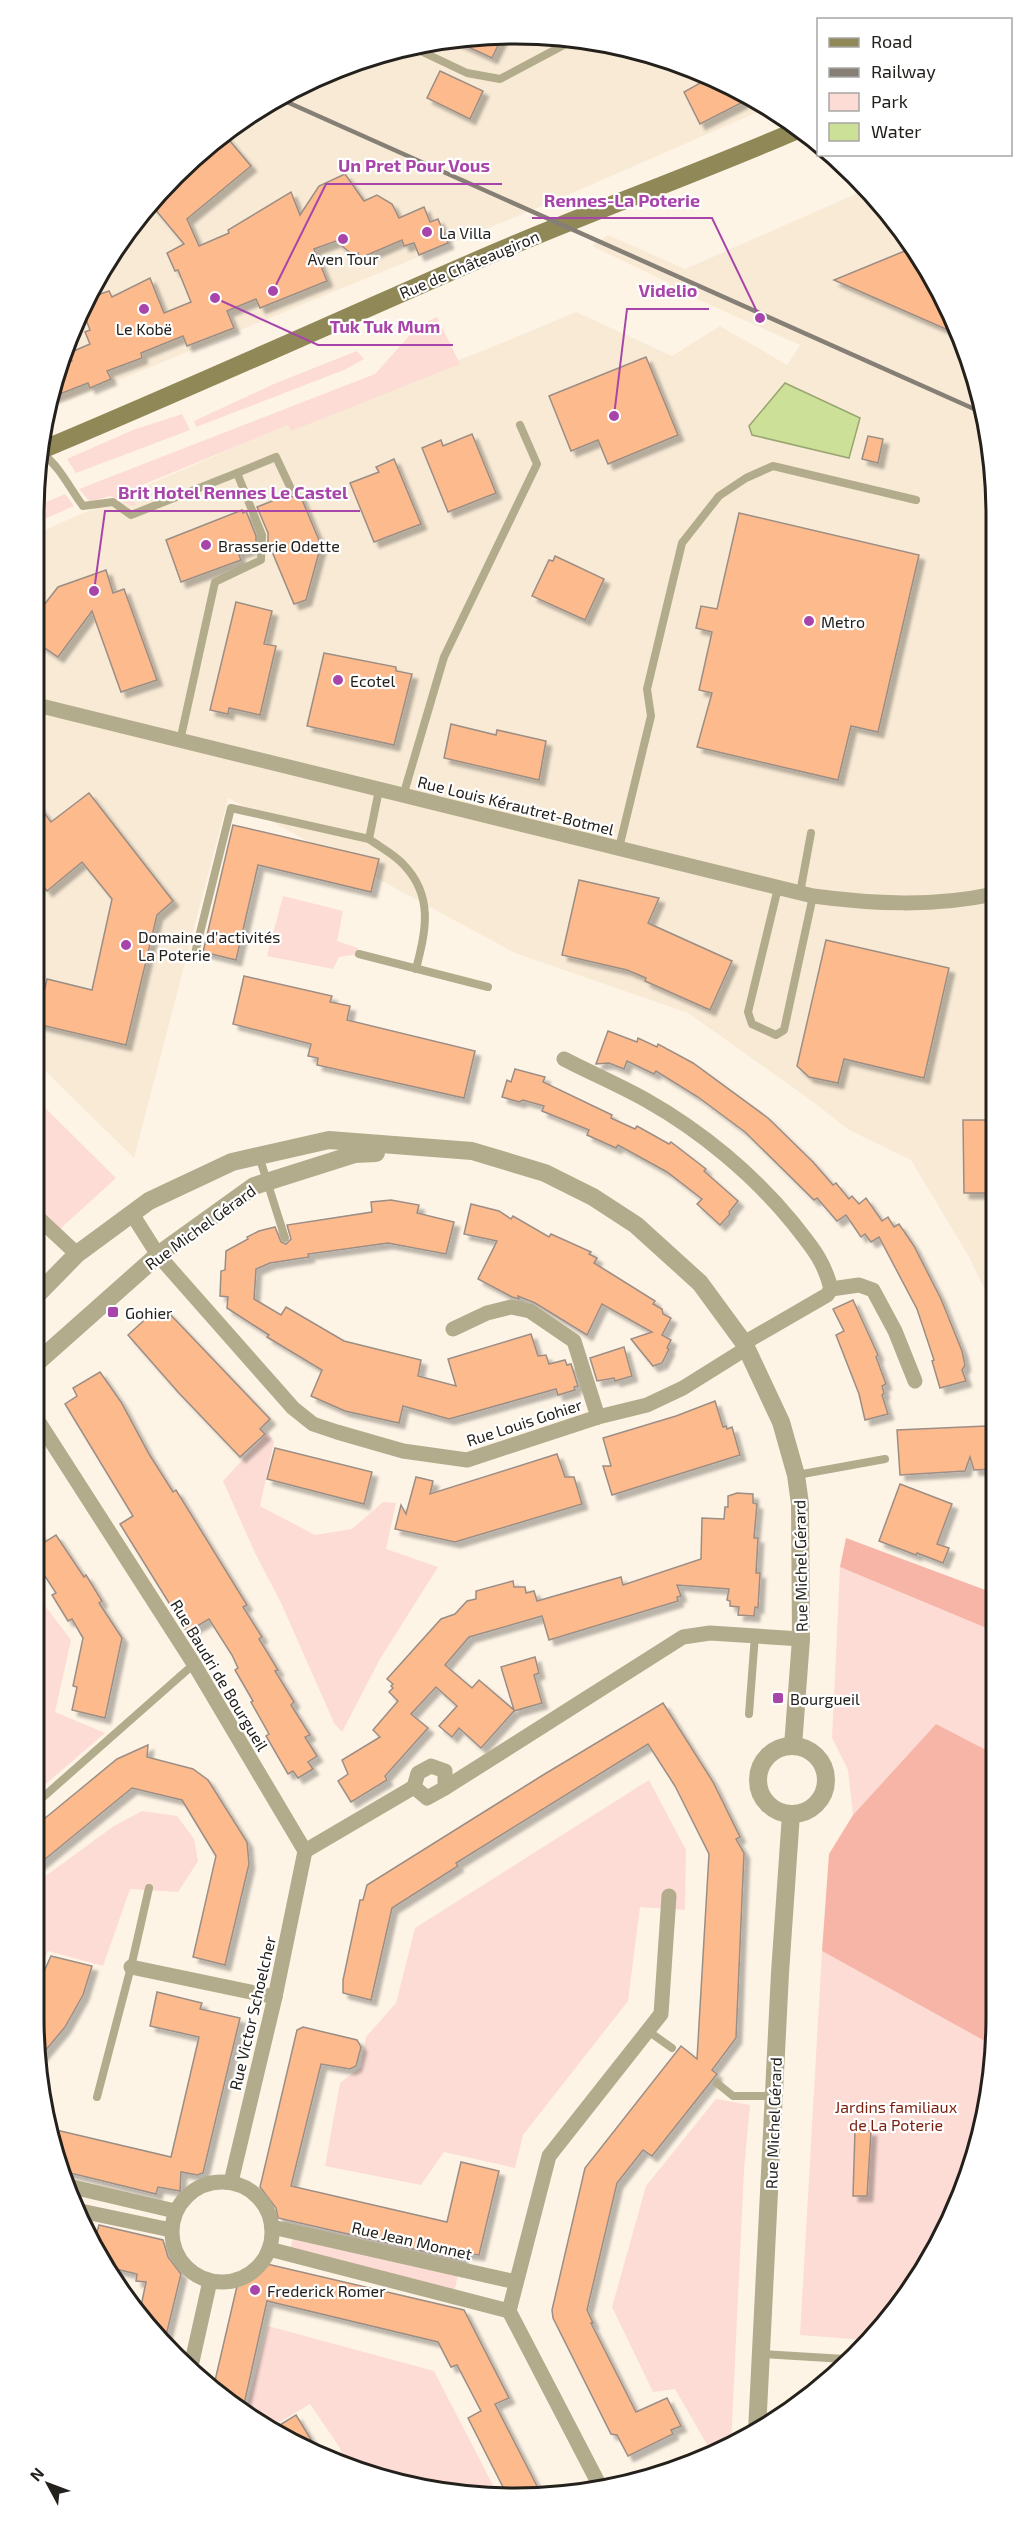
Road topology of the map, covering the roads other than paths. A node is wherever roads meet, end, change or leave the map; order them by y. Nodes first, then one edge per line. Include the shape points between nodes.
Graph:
1 (561, 46) edge
2 (424, 53) edge
3 (791, 133) edge
4 (520, 425) dead end
5 (49, 447) edge
6 (48, 458) edge
7 (237, 472) junction
8 (292, 491) dead end
9 (916, 500) dead end
10 (44, 707) edge
11 (180, 741) junction
12 (379, 790) junction
13 (403, 796) junction
14 (811, 833) dead end
15 (369, 839) junction
16 (619, 848) junction
17 (778, 888) junction
18 (806, 895) junction
19 (986, 895) edge
20 (196, 948) dead end
21 (359, 954) dead end
22 (416, 969) junction
23 (488, 987) dead end
24 (564, 1059) dead end
25 (472, 1151) junction
26 (259, 1156) junction
27 (267, 1182) junction
28 (132, 1214) junction
29 (44, 1223) edge
30 (285, 1238) dead end
31 (77, 1254) junction
32 (158, 1255) junction
33 (44, 1288) edge
34 (831, 1289) junction
35 (453, 1329) dead end
36 (746, 1346) junction
37 (44, 1356) edge
38 (915, 1381) dead end
39 (598, 1417) junction
40 (44, 1430) edge
41 (885, 1459) dead end
42 (796, 1475) junction
43 (755, 1635) junction
44 (801, 1639) junction
45 (194, 1664) junction
46 (749, 1714) dead end
47 (793, 1746) junction
48 (414, 1787) junction
49 (445, 1788) junction
50 (44, 1796) edge
51 (791, 1814) junction
52 (305, 1851) junction
53 (149, 1888) dead end
54 (669, 1896) dead end
55 (131, 1967) junction
56 (275, 1997) junction
57 (648, 2031) junction
58 (672, 2048) dead end
59 (717, 2083) dead end
60 (774, 2096) junction
61 (97, 2097) dead end
62 (231, 2182) junction
63 (76, 2188) edge
64 (175, 2211) junction
65 (86, 2212) edge
66 (272, 2227) junction
67 (171, 2230) junction
68 (269, 2250) junction
69 (210, 2281) junction
70 (516, 2282) junction
71 (509, 2311) junction
72 (762, 2354) junction
73 (192, 2359) edge
74 (839, 2359) edge
75 (758, 2421) edge
76 (597, 2481) edge

1 - 2 lane via 500,79 467,73
3 - 5 main road, Rue de Châteaugiron via 479,259
4 - 13 lane via 537,464 444,657
6 - 7 lane via 83,506 113,502 131,515
7 - 8 lane via 276,457
7 - 11 lane via 262,535 261,560 214,582
9 - 16 lane via 773,466 719,496 682,543 647,689 651,716
10 - 11 street, Rue Louis Kérautret-Botmel
11 - 12 street, Rue Louis Kérautret-Botmel
12 - 13 street, Rue Louis Kérautret-Botmel
12 - 15 lane
13 - 16 street, Rue Louis Kérautret-Botmel
14 - 18 lane
15 - 20 lane via 231,808
15 - 22 lane via 403,864 422,892 427,925
16 - 17 street, Rue Louis Kérautret-Botmel
17 - 18 street, Rue Louis Kérautret-Botmel
17 - 18 lane via 748,1012 752,1024 776,1035 784,1030
18 - 19 street, Rue Louis Kérautret-Botmel via 854,902 934,903
21 - 22 lane
22 - 23 lane
24 - 34 street via 681,1121 729,1158 783,1211 819,1256
25 - 26 street, Rue Michel Gérard via 329,1140
25 - 27 street, Rue Michel Gérard via 355,1154
25 - 36 street, Rue Michel Gérard via 545,1173 636,1225 700,1283
26 - 27 lane
26 - 28 street, Rue Michel Gérard via 232,1162 149,1201
27 - 30 lane
27 - 32 street, Rue Michel Gérard via 254,1186
28 - 31 street, Rue Michel Gérard
28 - 32 street, Rue Louis Gohier
29 - 31 street
31 - 33 street, Rue Michel Gérard
32 - 37 street, Rue Michel Gérard
32 - 39 street, Rue Louis Gohier via 293,1408 313,1424 403,1451 467,1460
34 - 36 street, Rue Louis Gohier
34 - 38 street via 859,1284 873,1290
35 - 39 street via 511,1307 530,1311 574,1341
36 - 39 street, Rue Louis Gohier via 683,1388 647,1405
36 - 42 street, Rue Michel Gérard via 781,1422
40 - 45 street, Rue Baudri de Bourgueil
41 - 42 lane
42 - 44 street, Rue Michel Gérard via 801,1515
43 - 44 street
43 - 46 lane
43 - 49 street via 710,1633 683,1637
44 - 47 street, Rue Michel Gérard
45 - 50 lane
45 - 52 street, Rue Baudri de Bourgueil
47 - 51 street via 778,1749 766,1758 758,1780 765,1801 777,1811
47 - 51 street via 807,1749 819,1758 827,1778 818,1803 806,1812
48 - 49 street via 427,1798
48 - 49 street via 418,1773 431,1766 445,1771
48 - 52 street
51 - 60 street, Rue Michel Gérard
52 - 56 street, Rue Victor Schoelcher
53 - 55 lane
54 - 57 street via 661,2014
55 - 56 street
55 - 61 lane
56 - 62 street, Rue Victor Schoelcher
57 - 58 lane
57 - 70 street via 549,2156
59 - 60 lane via 733,2096
60 - 72 street, Rue Michel Gérard
62 - 64 street via 210,2182 190,2192
62 - 66 street via 249,2189 265,2205
63 - 64 street
64 - 67 street
65 - 67 street
66 - 68 street
66 - 70 street, Rue Jean Monnet
67 - 69 street via 173,2247 182,2262
68 - 69 street via 243,2278
68 - 71 street
69 - 73 street
70 - 71 street
71 - 76 street
72 - 74 lane
72 - 75 street, Rue Michel Gérard

